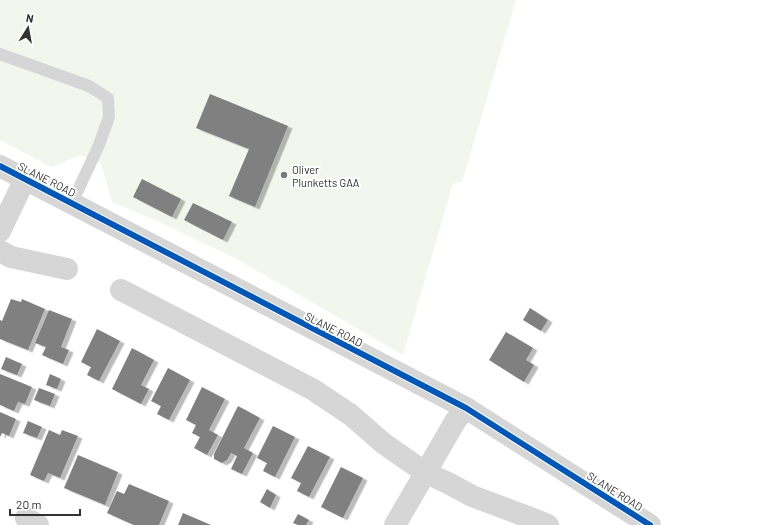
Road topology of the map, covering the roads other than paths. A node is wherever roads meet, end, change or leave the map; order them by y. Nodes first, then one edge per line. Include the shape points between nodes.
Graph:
1 (0, 54) edge
2 (0, 166) edge
3 (25, 179) junction
4 (72, 203) junction
5 (0, 232) edge
6 (0, 251) edge
7 (67, 269) dead end
8 (121, 290) dead end
9 (466, 408) junction
10 (426, 473) junction
11 (395, 525) edge
12 (548, 525) edge
13 (650, 525) edge

1 - 4 lane via 89,86 108,98 109,117
2 - 3 street, SLANE ROAD
3 - 4 street, SLANE ROAD
3 - 5 street
4 - 9 street, SLANE ROAD
6 - 7 street via 11,257
8 - 10 street via 312,389 351,415 383,443
9 - 10 street via 456,420
9 - 13 street, SLANE ROAD
10 - 11 street
10 - 12 street via 472,496

